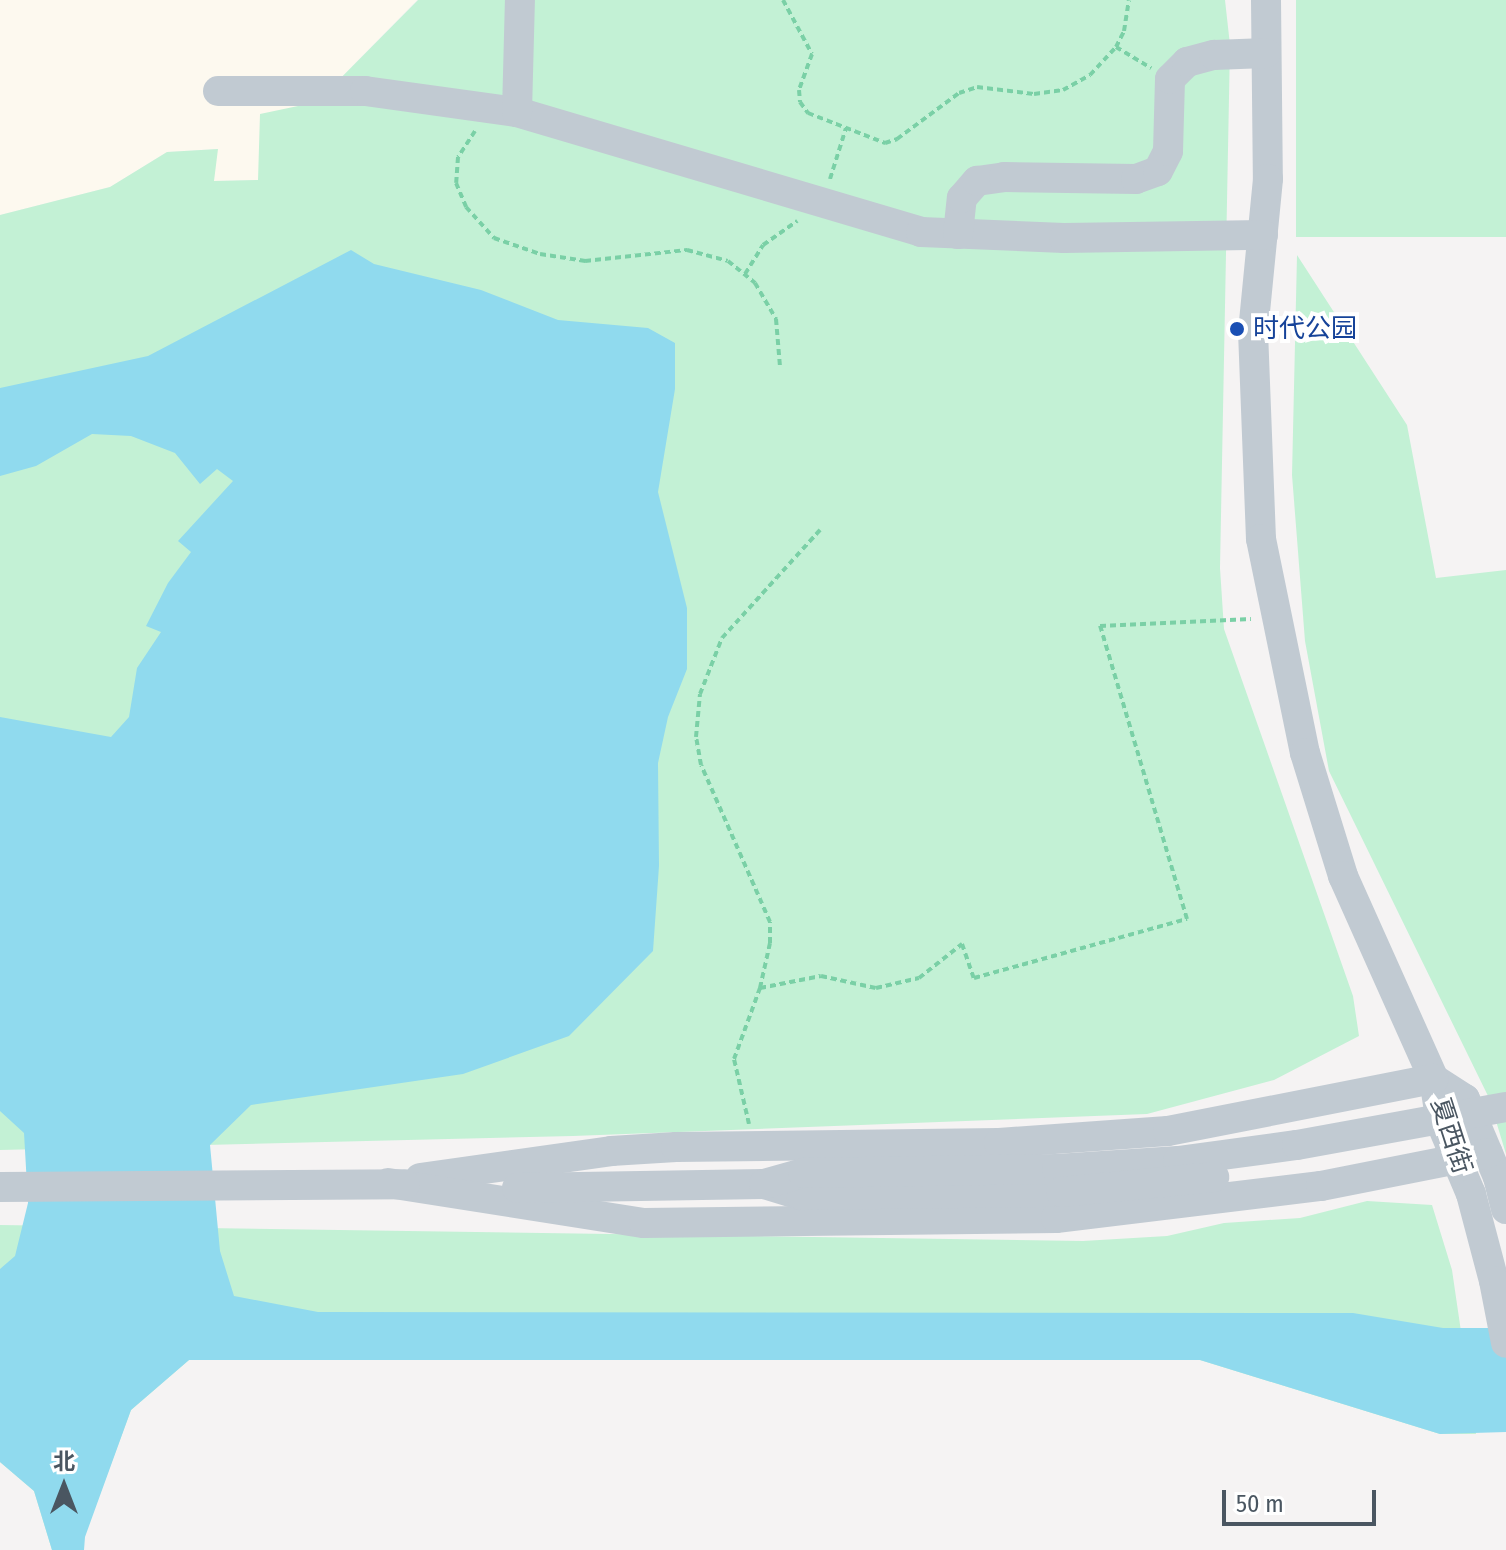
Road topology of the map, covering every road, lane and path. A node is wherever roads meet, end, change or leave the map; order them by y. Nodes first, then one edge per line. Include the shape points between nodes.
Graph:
1 (520, 0) edge
2 (783, 0) edge
3 (1129, 0) edge
4 (1266, 0) edge
5 (1116, 47) junction
6 (1266, 53) junction
7 (1170, 79) junction
8 (218, 91) dead end
9 (503, 110) junction
10 (846, 128) junction
11 (822, 203) junction
12 (958, 234) junction
13 (1263, 235) junction
14 (744, 274) junction
15 (780, 367) dead end
16 (820, 530) dead end
17 (1278, 618) junction
18 (760, 988) junction
19 (1434, 1079) junction
20 (1506, 1107) edge
21 (1506, 1126) edge
22 (754, 1146) junction
23 (1488, 1153) junction
24 (1457, 1161) junction
25 (1059, 1181) junction
26 (388, 1183) junction
27 (10, 1187) edge
28 (1506, 1209) edge
29 (1506, 1343) edge

1 - 9 street
2 - 10 path via 812,54 800,102 808,113
3 - 5 path
4 - 6 street
5 - 7 path
5 - 10 path via 1090,75 1063,90 1034,94 977,87 959,93 885,143
6 - 7 street via 1187,62
6 - 13 street via 1268,179
7 - 12 street via 1168,151 1158,171 1136,179 977,181 962,198
8 - 9 street via 365,91
9 - 11 street
9 - 14 path via 458,157 456,183 466,207 494,238 540,254 585,261 687,250 728,261
10 - 11 path
11 - 12 street via 921,232
11 - 14 path via 763,245
12 - 13 street
13 - 17 street via 1253,331 1261,539
14 - 15 path via 776,319
16 - 18 path via 722,638 700,694 696,737 701,765 770,922
17 - 18 path via 1100,626 1187,919 974,978 962,944 919,978 876,988 821,976
17 - 19 street via 1305,753 1343,876
18 - 22 path via 734,1059
19 - 22 street via 1168,1131 999,1143
19 - 23 street, 夏西街 via 1465,1099
19 - 24 street, 夏西街 via 1441,1123
20 - 25 street, bridge
21 - 25 street, bridge via 1179,1182
22 - 26 street via 611,1151
23 - 24 street
23 - 28 street, 夏西街
24 - 26 street via 1321,1186 1056,1218 644,1223
24 - 29 street, 夏西街 via 1471,1194
25 - 26 street via 803,1173 764,1184 520,1188
26 - 27 street

